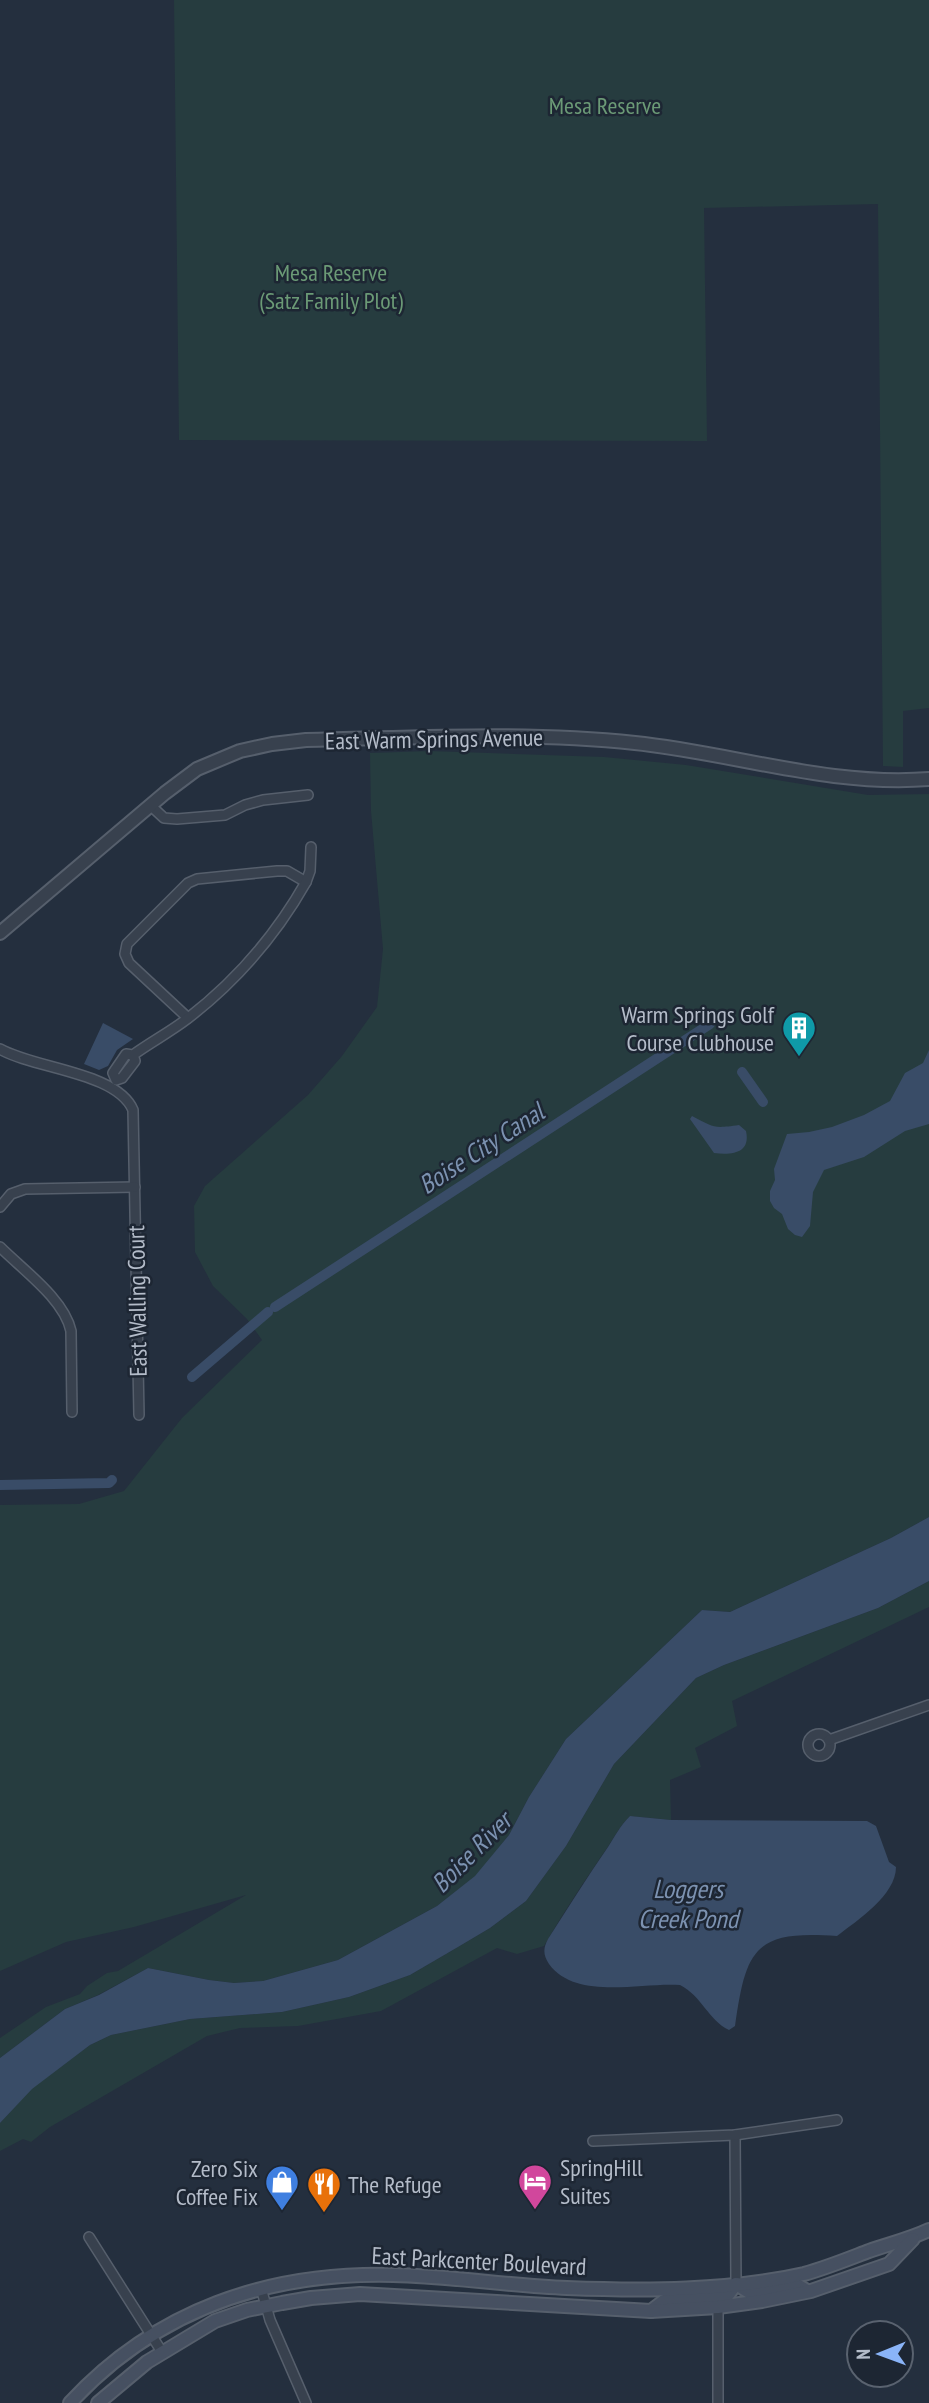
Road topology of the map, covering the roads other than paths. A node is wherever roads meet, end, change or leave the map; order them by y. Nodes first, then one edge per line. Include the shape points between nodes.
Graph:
1 (929, 779) edge
2 (308, 795) dead end
3 (150, 806) junction
4 (311, 846) dead end
5 (306, 882) junction
6 (0, 933) edge
7 (188, 1018) junction
8 (0, 1049) edge
9 (114, 1083) junction
10 (135, 1187) junction
11 (0, 1207) edge
12 (0, 1247) edge
13 (72, 1412) dead end
14 (139, 1415) dead end
15 (929, 1706) edge
16 (829, 1740) dead end
17 (837, 2120) dead end
18 (734, 2135) junction
19 (593, 2141) dead end
20 (929, 2230) edge
21 (916, 2236) junction
22 (89, 2237) dead end
23 (736, 2284) junction
24 (261, 2288) junction
25 (807, 2291) junction
26 (265, 2306) junction
27 (718, 2307) junction
28 (651, 2311) junction
29 (151, 2335) junction
30 (162, 2352) junction
31 (70, 2403) edge
32 (98, 2403) edge
33 (306, 2403) edge
34 (719, 2403) edge

1 - 3 street, East Warm Springs Avenue via 834,775 650,744 586,738 306,740 240,751 197,769
2 - 3 street via 262,800 225,815 177,819 160,816
3 - 6 street, East Warm Springs Avenue
4 - 5 street
5 - 7 street via 244,967
5 - 7 street via 287,871 197,878 180,889 127,944 128,963
7 - 9 street via 134,1055 126,1054 113,1073
8 - 9 street
9 - 10 street, East Walling Court via 133,1110
10 - 11 street via 25,1189 11,1194
10 - 14 street, East Walling Court
12 - 13 street via 58,1304 69,1321
15 - 16 street
17 - 18 street
18 - 19 street
18 - 23 street
20 - 21 main road, East Parkcenter Boulevard
21 - 23 main road, East Parkcenter Boulevard via 806,2273
21 - 25 main road, East Parkcenter Boulevard via 889,2264
22 - 29 street
23 - 24 main road, East Parkcenter Boulevard via 578,2288 370,2275
23 - 25 main road via 749,2292 795,2284
23 - 28 main road via 727,2295 664,2301
24 - 26 street
24 - 29 main road, East Parkcenter Boulevard via 204,2307
25 - 27 main road, East Parkcenter Boulevard
26 - 28 main road, East Parkcenter Boulevard via 360,2294
26 - 30 main road, East Parkcenter Boulevard via 215,2321
26 - 33 street
27 - 28 main road, East Parkcenter Boulevard
27 - 34 street
29 - 30 street
29 - 31 main road, East Parkcenter Boulevard via 105,2368
30 - 32 main road, East Parkcenter Boulevard

